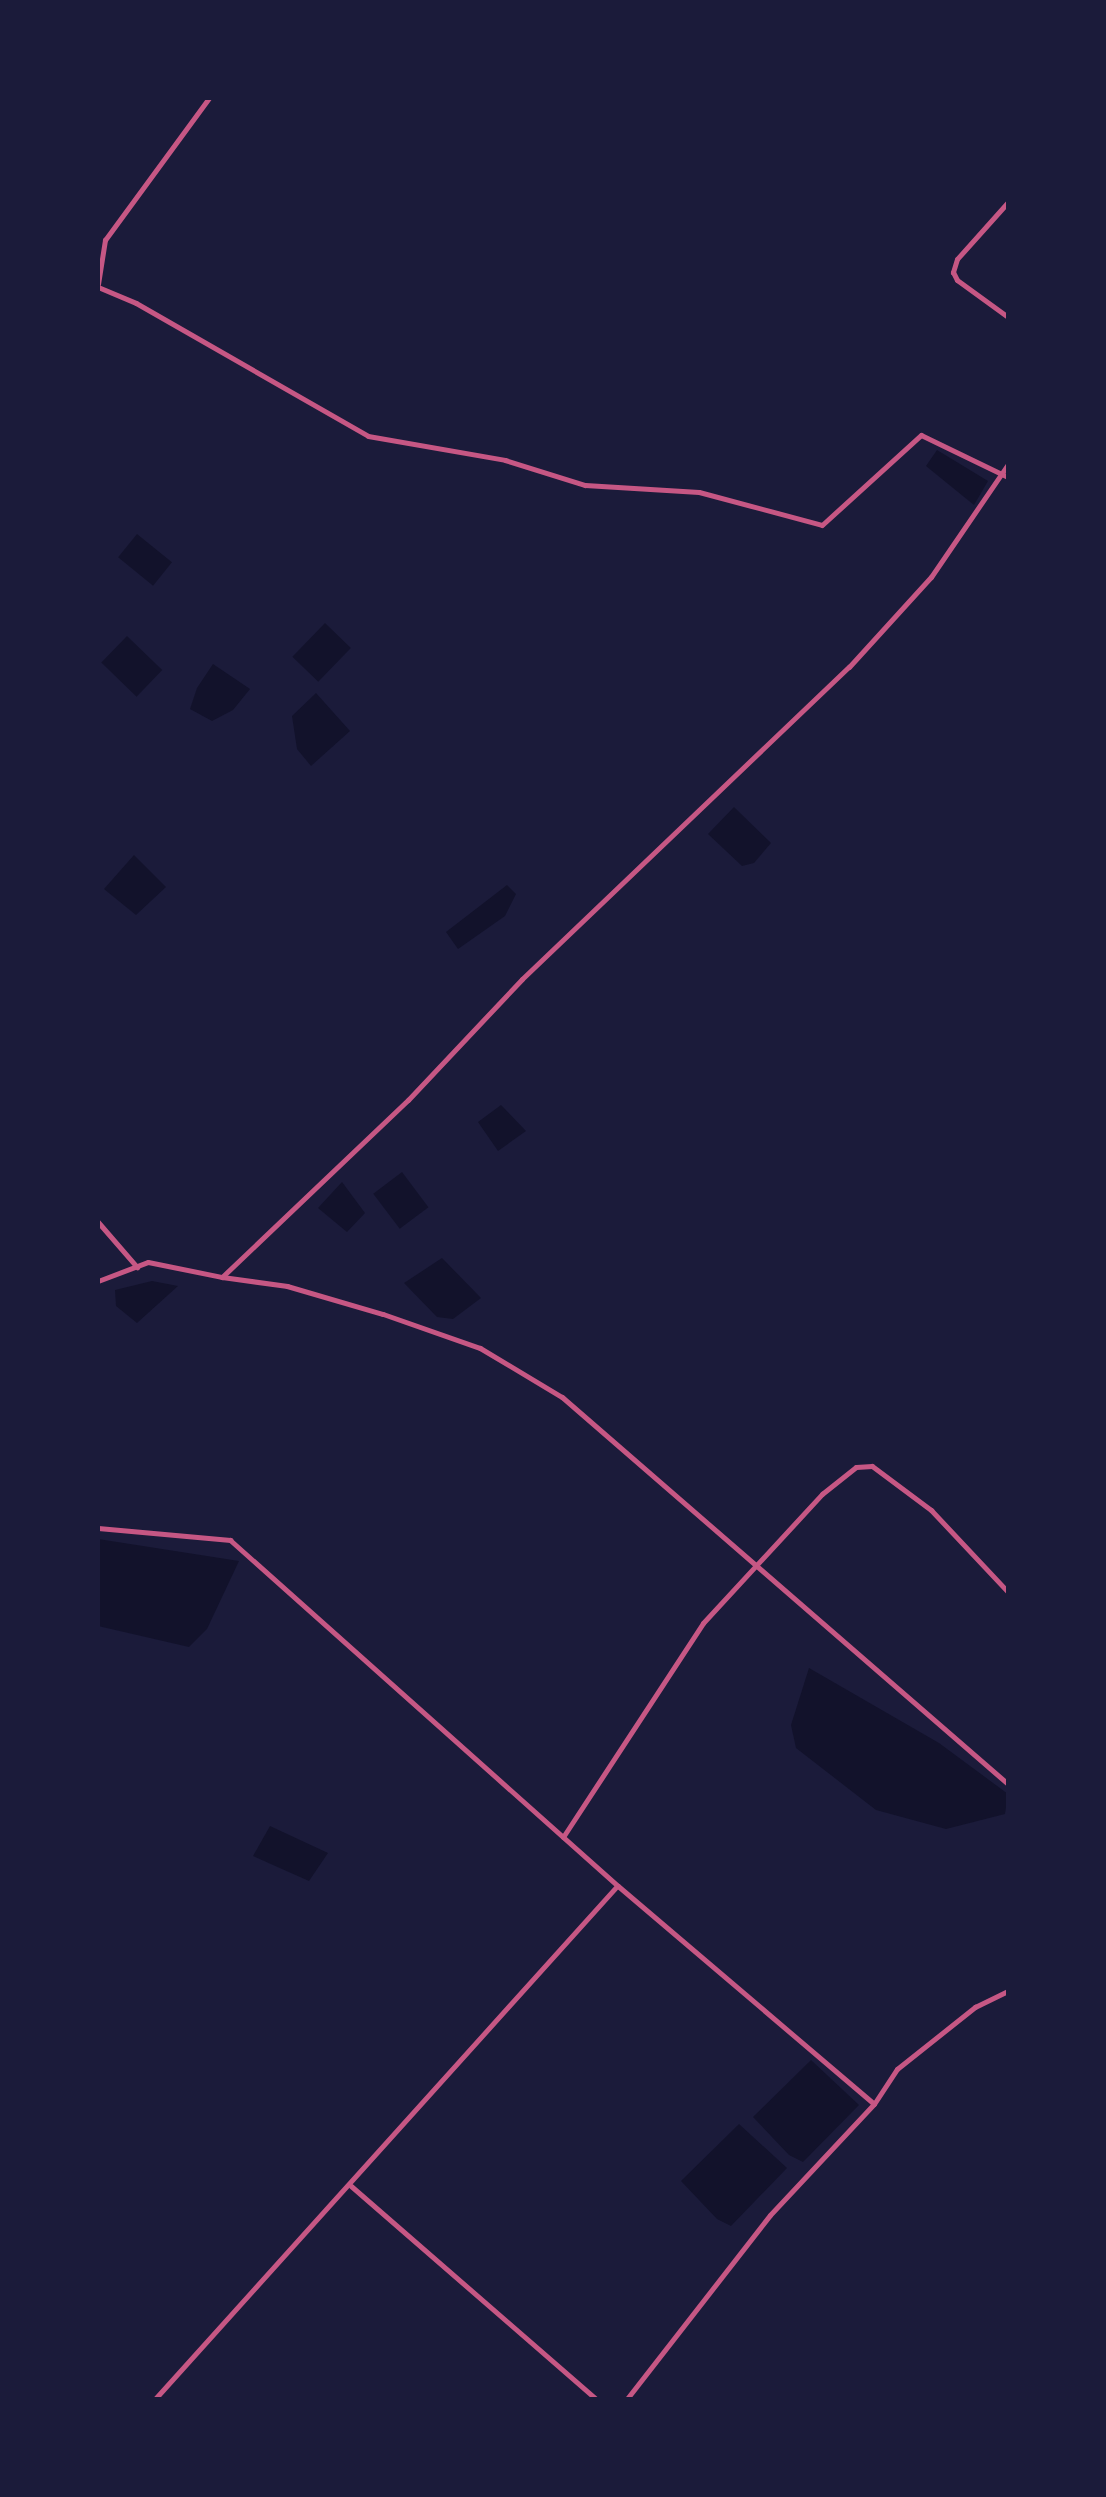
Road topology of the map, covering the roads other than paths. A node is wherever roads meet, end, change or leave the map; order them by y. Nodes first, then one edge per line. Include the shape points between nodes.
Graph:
1 (208, 98) edge
2 (1008, 202) edge
3 (98, 285) edge
4 (1008, 317) edge
5 (1008, 464) edge
6 (1000, 475) junction
7 (1008, 477) edge
8 (98, 1222) edge
9 (137, 1266) junction
10 (222, 1278) junction
11 (98, 1281) edge
12 (98, 1528) edge
13 (756, 1567) junction
14 (1008, 1592) edge
15 (1008, 1784) edge
16 (562, 1836) junction
17 (618, 1886) junction
18 (1008, 1991) edge
19 (874, 2104) junction
20 (351, 2186) junction
21 (154, 2400) edge
22 (598, 2400) edge
23 (626, 2400) edge

1 - 3 street via 105,240
2 - 4 street via 956,260 953,272
3 - 6 street via 368,436 505,460 585,485 698,492 822,525 921,434
5 - 6 street
6 - 7 street
6 - 10 street via 931,578 849,667
8 - 9 street
9 - 10 street via 148,1262
9 - 11 street
10 - 13 street via 287,1286 480,1348 562,1397
12 - 16 street via 230,1540
13 - 14 street via 834,1481 864,1464 931,1510
13 - 15 street
13 - 16 street via 703,1623
16 - 17 street
17 - 19 street
17 - 20 street
18 - 19 street via 975,2007 898,2069
19 - 23 street via 770,2215
20 - 21 street
20 - 22 street

